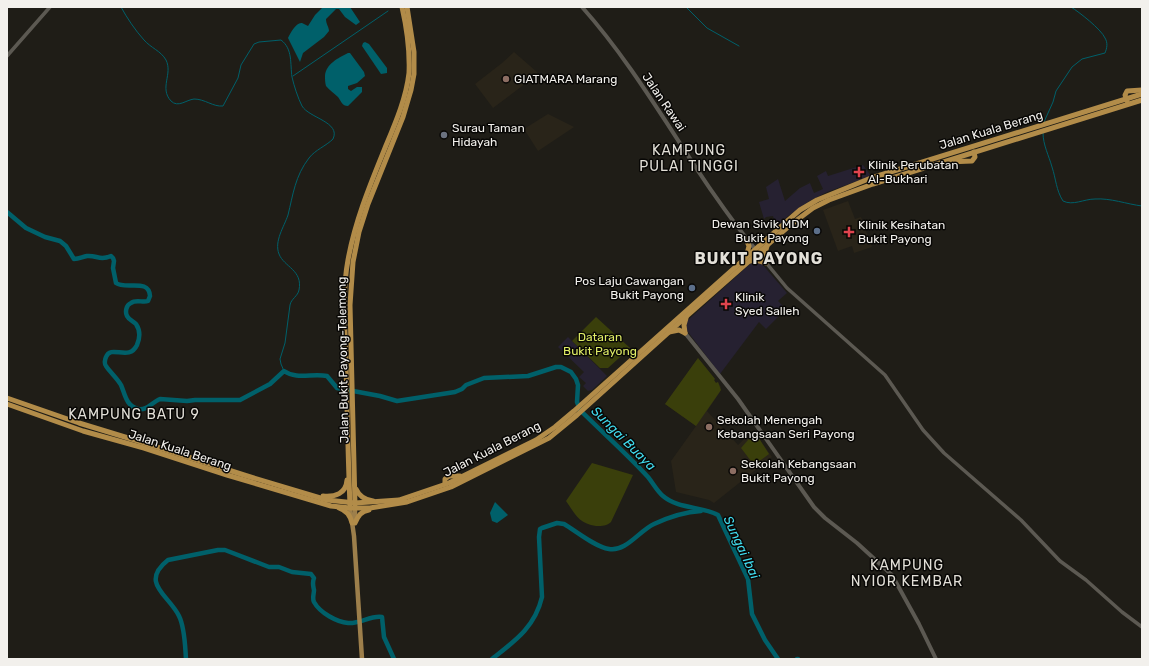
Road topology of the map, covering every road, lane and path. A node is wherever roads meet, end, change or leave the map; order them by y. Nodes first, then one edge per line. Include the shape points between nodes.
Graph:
1 (50, 7) edge
2 (402, 7) edge
3 (408, 7) edge
4 (582, 7) edge
5 (7, 56) edge
6 (1142, 90) edge
7 (1142, 94) edge
8 (1142, 100) edge
9 (1127, 101) junction
10 (1035, 130) junction
11 (965, 149) junction
12 (974, 152) junction
13 (942, 162) junction
14 (746, 239) junction
15 (766, 243) junction
16 (757, 251) junction
17 (747, 259) junction
18 (766, 263) junction
19 (688, 315) junction
20 (668, 333) junction
21 (685, 333) junction
22 (349, 379) junction
23 (7, 398) edge
24 (588, 402) junction
25 (7, 404) edge
26 (350, 404) junction
27 (575, 413) junction
28 (88, 426) junction
29 (95, 434) junction
30 (349, 456) junction
31 (354, 484) junction
32 (445, 484) junction
33 (451, 487) junction
34 (306, 494) junction
35 (383, 504) junction
36 (352, 505) junction
37 (331, 506) junction
38 (354, 523) junction
39 (1142, 627) edge
40 (362, 659) edge
41 (936, 659) edge

1 - 5 street
2 - 22 highway, Jalan Bukit Payong-Telemong via 409,52 406,88 398,116 363,202 348,261 345,305
3 - 22 highway, Jalan Bukit Payong-Telemong via 414,74 403,118 359,232 353,262 350,305
4 - 14 main road, Jalan Rawai via 620,54
6 - 9 highway via 1127,91
7 - 9 highway, Jalan Kuala Berang
8 - 9 highway, Jalan Kuala Berang
9 - 10 highway, Jalan Kuala Berang
10 - 11 highway, Jalan Kuala Berang
10 - 12 highway, Jalan Kuala Berang
11 - 12 highway via 972,148
11 - 15 highway, Jalan Kuala Berang via 871,178 826,195 800,210
12 - 13 highway, Jalan Kuala Berang
12 - 13 highway via 975,157 972,161
13 - 15 highway, Jalan Kuala Berang via 873,184 819,205
14 - 15 highway via 755,243
14 - 16 main road, Jalan Rawai
14 - 17 highway via 749,243
15 - 16 highway, Jalan Kuala Berang
15 - 18 highway
16 - 17 highway, Jalan Kuala Berang
16 - 18 street
17 - 18 highway
17 - 19 highway, Jalan Kuala Berang
17 - 24 highway, Jalan Kuala Berang
18 - 39 street via 787,288 885,375 926,433 944,453 1021,520 1056,557
19 - 20 highway, Jalan Kuala Berang
19 - 21 highway via 684,325
20 - 21 highway via 679,330
20 - 24 highway, Jalan Kuala Berang
21 - 41 main road via 738,399 814,507 892,575
22 - 26 highway, Jalan Bukit Payong-Telemong
23 - 28 highway, Jalan Kuala Berang
24 - 27 highway, Jalan Kuala Berang
25 - 29 highway, Jalan Kuala Berang
26 - 30 highway, Jalan Bukit Payong-Telemong
26 - 31 highway, Jalan Bukit Payong-Telemong
27 - 32 highway, Jalan Kuala Berang via 536,440
27 - 33 highway, Jalan Kuala Berang via 558,432 538,445
28 - 29 highway via 87,430
28 - 34 highway, Jalan Kuala Berang
29 - 37 highway, Jalan Kuala Berang
30 - 34 highway via 347,484 342,491 332,497
30 - 36 highway, Jalan Bukit Payong-Telemong
31 - 35 highway via 358,494 363,498
31 - 36 highway, Jalan Bukit Payong-Telemong
32 - 33 highway
32 - 35 highway, Jalan Kuala Berang
33 - 35 highway, Jalan Kuala Berang via 407,502
34 - 36 highway, Jalan Kuala Berang
35 - 36 highway, Jalan Kuala Berang
35 - 38 highway via 362,512
36 - 37 highway, Jalan Kuala Berang
36 - 38 main road
37 - 38 highway via 346,512
38 - 40 main road

